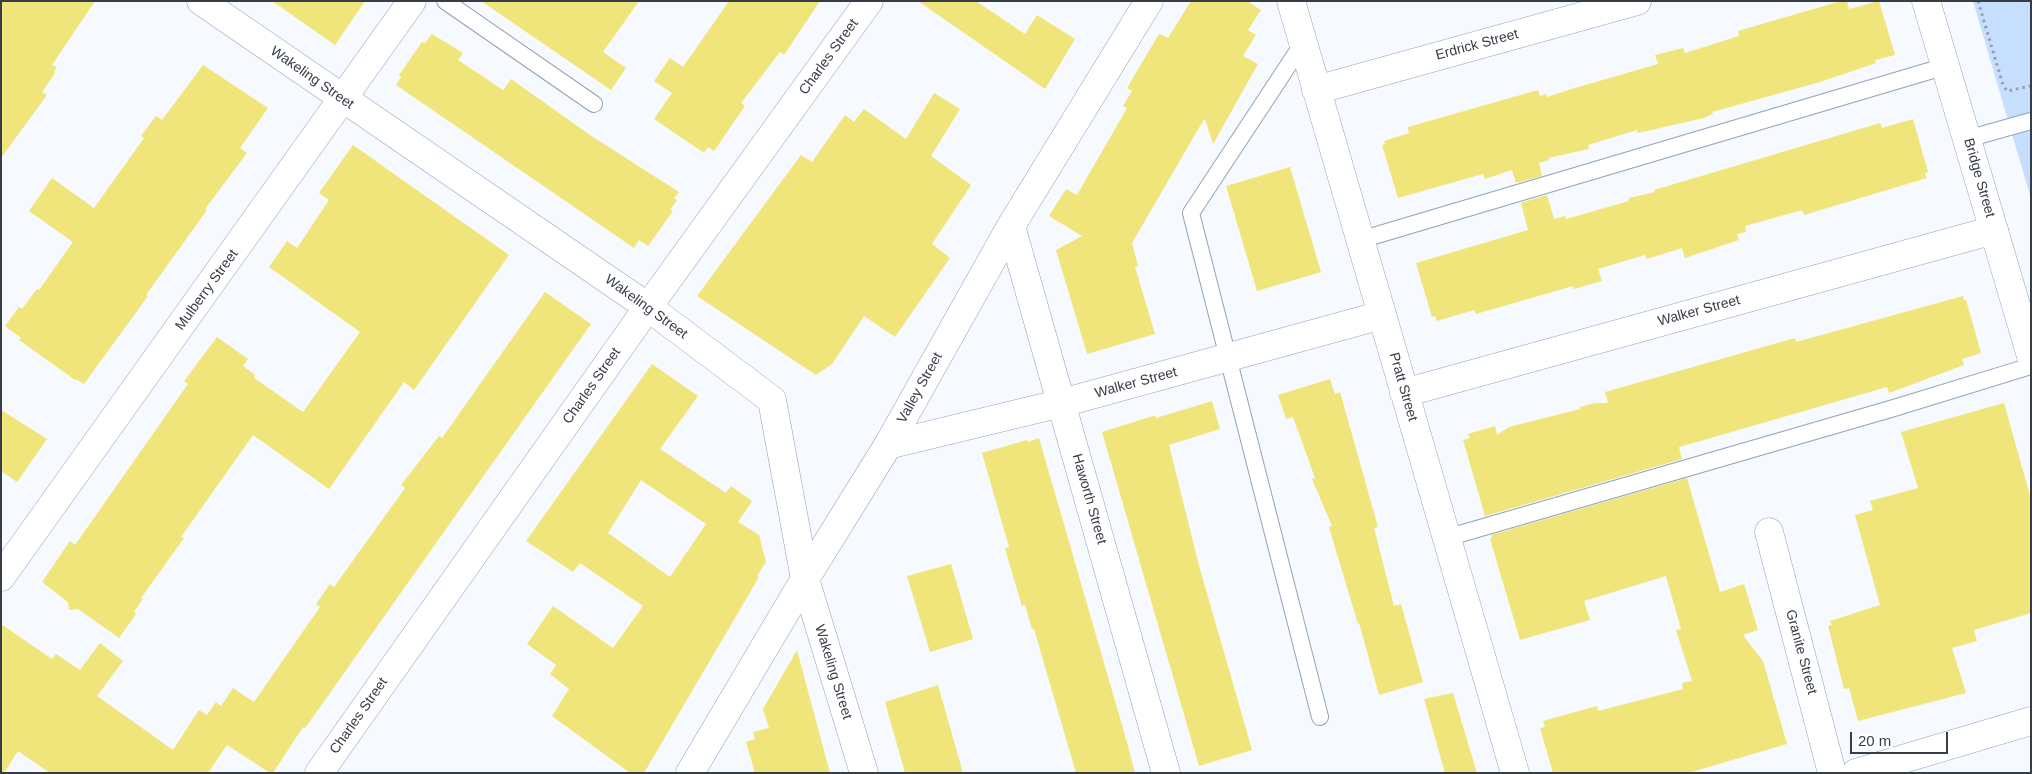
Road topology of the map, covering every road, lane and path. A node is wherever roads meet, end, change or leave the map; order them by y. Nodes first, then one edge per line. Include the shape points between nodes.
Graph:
1 (201, 1) edge
2 (412, 1) edge
3 (445, 1) edge
4 (869, 1) edge
5 (1149, 1) edge
6 (1291, 1) edge
7 (1637, 1) edge
8 (1926, 1) edge
9 (1978, 1) edge
10 (1303, 43) junction
11 (1946, 66) junction
12 (2031, 86) edge
13 (1316, 90) junction
14 (344, 100) junction
15 (594, 104) dead end
16 (2031, 121) edge
17 (1967, 139) junction
18 (1011, 226) junction
19 (1994, 230) junction
20 (1360, 240) junction
21 (648, 306) junction
22 (1382, 315) junction
23 (2031, 356) edge
24 (1227, 358) junction
25 (2031, 366) edge
26 (1404, 393) junction
27 (1062, 404) junction
28 (888, 446) junction
29 (1769, 532) dead end
30 (1446, 538) junction
31 (1, 577) edge
32 (805, 579) junction
33 (1320, 717) dead end
34 (2031, 720) edge
35 (319, 773) edge
36 (690, 773) edge
37 (864, 773) edge
38 (1166, 773) edge
39 (1515, 773) edge
40 (1832, 773) edge
41 (1856, 773) edge

1 - 14 street, Wakeling Street
2 - 14 street, Mulberry Street
3 - 15 lane
4 - 21 street, Charles Street
5 - 18 street, Valley Street
6 - 10 street, Pratt Street
7 - 13 street, Erdrick Street
8 - 11 street, Bridge Street
9 - 12 path via 2002,85 2007,91
10 - 13 street, Pratt Street
10 - 24 lane via 1191,213
11 - 17 street, Bridge Street
11 - 20 lane
13 - 20 street, Pratt Street
14 - 21 street, Wakeling Street
14 - 31 street, Mulberry Street
16 - 17 lane
17 - 19 street, Bridge Street
18 - 27 street, Haworth Street
18 - 28 street, Valley Street
19 - 23 street, Bridge Street
19 - 26 street, Walker Street
20 - 22 street, Pratt Street
21 - 32 street, Wakeling Street via 772,400
21 - 35 street, Charles Street
22 - 24 street, Walker Street
22 - 26 street, Pratt Street
24 - 27 street, Walker Street
24 - 33 lane
25 - 30 lane
26 - 30 street, Pratt Street
27 - 28 street, Walker Street
27 - 38 street, Haworth Street
28 - 32 street, Valley Street
29 - 40 street, Granite Street
30 - 39 street, Pratt Street
32 - 36 street, Valley Street
32 - 37 street, Wakeling Street
34 - 41 street

